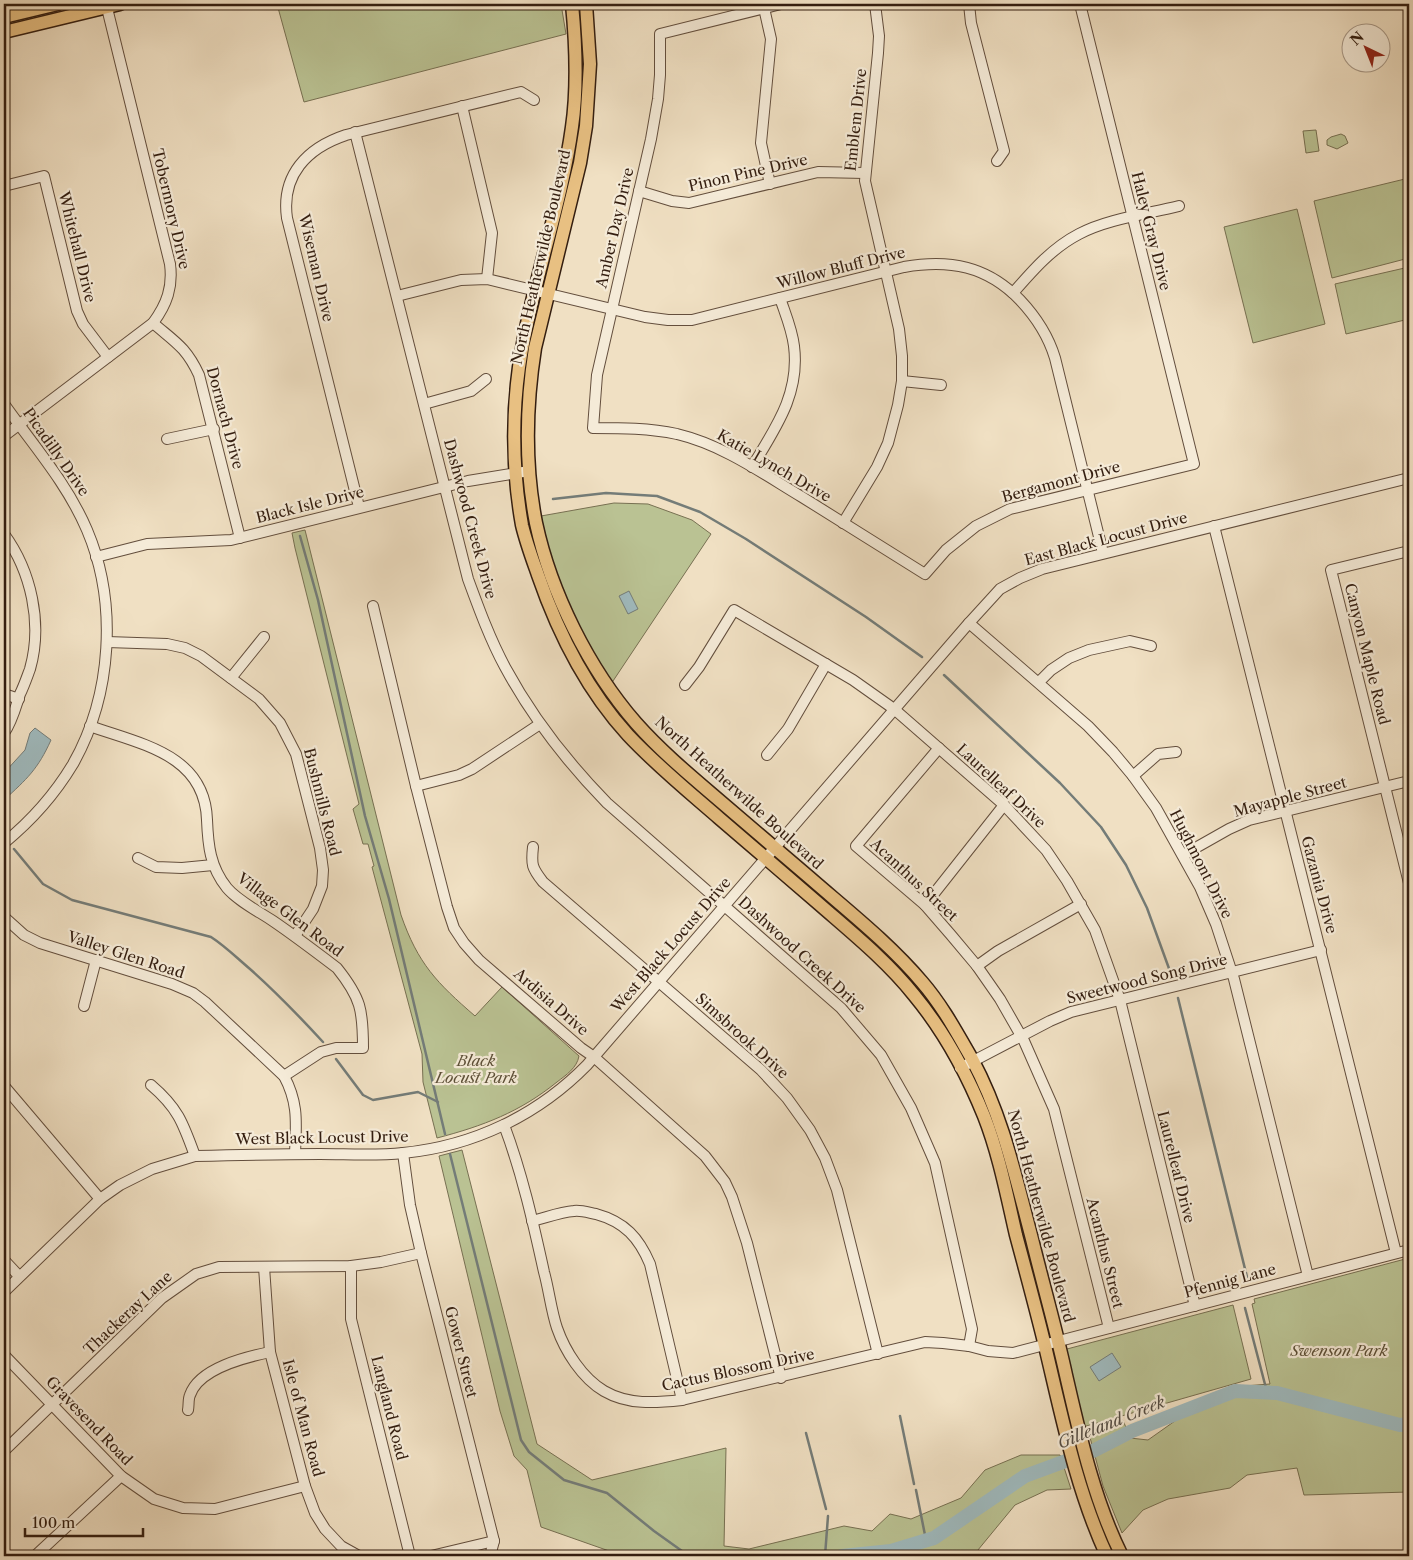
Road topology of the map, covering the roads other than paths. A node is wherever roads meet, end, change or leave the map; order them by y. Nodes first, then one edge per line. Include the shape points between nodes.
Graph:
1 (58, 4) edge
2 (120, 4) edge
3 (572, 4) edge
4 (586, 4) edge
5 (781, 4) edge
6 (876, 4) edge
7 (969, 4) edge
8 (1080, 4) edge
9 (106, 5) edge
10 (764, 8) junction
11 (4, 17) edge
12 (4, 32) edge
13 (534, 100) dead end
14 (462, 106) junction
15 (355, 132) junction
16 (997, 160) dead end
17 (865, 173) junction
18 (770, 184) junction
19 (4, 186) edge
20 (639, 191) junction
21 (1178, 206) dead end
22 (1132, 217) junction
23 (886, 271) junction
24 (487, 279) junction
25 (535, 292) junction
26 (1013, 293) junction
27 (548, 295) junction
28 (397, 296) junction
29 (780, 298) junction
30 (611, 309) junction
31 (153, 322) junction
32 (108, 357) junction
33 (486, 379) dead end
34 (902, 381) junction
35 (941, 385) dead end
36 (4, 404) edge
37 (424, 404) junction
38 (19, 425) junction
39 (594, 428) joint
40 (214, 429) junction
41 (4, 436) edge
42 (167, 439) dead end
43 (1194, 464) joint
44 (752, 467) junction
45 (530, 471) junction
46 (516, 472) junction
47 (1409, 478) edge
48 (444, 487) junction
49 (1086, 489) junction
50 (359, 507) junction
51 (843, 523) junction
52 (1214, 526) junction
53 (4, 534) edge
54 (240, 538) junction
55 (1409, 551) edge
56 (1104, 553) junction
57 (96, 557) junction
58 (925, 574) joint
59 (373, 606) dead end
60 (969, 623) junction
61 (264, 637) dead end
62 (107, 642) junction
63 (1151, 646) dead end
64 (826, 664) junction
65 (231, 678) junction
66 (1039, 682) junction
67 (685, 685) dead end
68 (4, 694) edge
69 (19, 699) junction
70 (894, 709) junction
71 (540, 724) junction
72 (90, 726) junction
73 (4, 732) edge
74 (939, 748) junction
75 (1176, 752) dead end
76 (767, 754) dead end
77 (1133, 776) junction
78 (1409, 782) edge
79 (416, 786) junction
80 (1385, 786) junction
81 (1004, 805) junction
82 (1284, 812) junction
83 (4, 843) edge
84 (533, 847) dead end
85 (774, 848) junction
86 (1183, 855) junction
87 (138, 858) dead end
88 (766, 858) junction
89 (213, 865) junction
90 (1409, 883) edge
91 (1081, 904) junction
92 (725, 905) junction
93 (924, 905) junction
94 (4, 917) edge
95 (295, 936) junction
96 (1321, 950) junction
97 (96, 960) junction
98 (977, 966) junction
99 (1233, 973) junction
100 (660, 982) junction
101 (1120, 1000) junction
102 (84, 1006) dead end
103 (1021, 1036) junction
104 (594, 1057) junction
105 (973, 1061) junction
106 (960, 1068) junction
107 (284, 1076) junction
108 (151, 1085) dead end
109 (4, 1086) edge
110 (504, 1125) junction
111 (403, 1153) junction
112 (295, 1154) junction
113 (195, 1156) junction
114 (100, 1199) junction
115 (532, 1221) junction
116 (1409, 1250) edge
117 (421, 1253) junction
118 (1396, 1253) junction
119 (4, 1260) edge
120 (351, 1266) junction
121 (264, 1267) junction
122 (20, 1276) junction
123 (1308, 1276) junction
124 (4, 1292) edge
125 (1195, 1306) junction
126 (1109, 1328) junction
127 (1058, 1341) junction
128 (1044, 1345) junction
129 (969, 1346) junction
130 (270, 1352) junction
131 (878, 1354) junction
132 (4, 1355) edge
133 (781, 1378) junction
134 (682, 1400) junction
135 (52, 1405) junction
136 (188, 1410) dead end
137 (4, 1451) edge
138 (121, 1476) junction
139 (305, 1486) junction
140 (494, 1541) junction
141 (35, 1556) edge
142 (359, 1556) edge
143 (410, 1556) edge
144 (431, 1556) edge
145 (490, 1556) edge
146 (1106, 1556) edge
147 (1122, 1556) edge

1 - 11 main road
2 - 9 main road
3 - 25 main road, North Heatherwilde Boulevard via 576,64 573,124
4 - 27 main road, North Heatherwilde Boulevard via 590,64 586,126
5 - 10 street
6 - 17 street, Emblem Drive via 878,54
7 - 16 street via 971,24 1004,151
8 - 22 street, Haley Gray Drive
9 - 12 main road
9 - 31 street, Tobermory Drive via 172,276 164,308
10 - 18 street via 771,39 760,143
10 - 20 street, Amber Day Drive via 660,34 658,99
13 - 14 street, Wiseman Drive via 521,92
14 - 15 street, Wiseman Drive
14 - 24 street via 492,233
15 - 28 street, Dashwood Creek Drive
15 - 50 street, Wiseman Drive via 326,142 305,158 293,175 286,207
17 - 18 street, Pinon Pine Drive via 818,172
17 - 23 street, Emblem Drive
18 - 20 street, Pinon Pine Drive via 689,203
19 - 32 street, Whitehall Drive via 44,176 77,312
20 - 30 street, Amber Day Drive
21 - 22 street
22 - 26 street via 1079,233 1050,253
22 - 43 street, Haley Gray Drive
23 - 26 street, Willow Bluff Drive via 926,263 948,264 990,276
23 - 29 street, Willow Bluff Drive
23 - 34 street, Emblem Drive via 899,329
24 - 25 street, Willow Bluff Drive
24 - 28 street, Willow Bluff Drive via 462,280
25 - 27 street, Willow Bluff Drive
25 - 46 main road, North Heatherwilde Boulevard via 519,366
26 - 49 street, Willow Bluff Drive via 1037,318 1048,337
27 - 30 street, Willow Bluff Drive
27 - 45 main road, North Heatherwilde Boulevard via 531,374
28 - 37 street, Dashwood Creek Drive
29 - 30 street, Willow Bluff Drive via 692,320 668,320
29 - 44 street via 794,345 792,388 786,409
30 - 39 street, Amber Day Drive via 597,375
31 - 32 street, Tobermory Drive
31 - 40 street, Dornach Drive via 191,357
32 - 38 street, Tobermory Drive
33 - 37 street via 471,391
34 - 35 street
34 - 51 street, Emblem Drive via 888,443
36 - 38 street, Picadilly Drive
37 - 48 street, Dashwood Creek Drive
38 - 41 street, Tobermory Drive
38 - 57 street, Picadilly Drive via 73,500
39 - 44 street, Katie Lynch Drive via 636,428 678,435 718,448
40 - 42 street
40 - 54 street, Dornach Drive
43 - 49 street, Bergamont Drive
44 - 51 street, Katie Lynch Drive
45 - 46 street, Black Isle Drive
45 - 85 main road, North Heatherwilde Boulevard via 541,544 580,642 605,683 657,744
46 - 48 street, Black Isle Drive
46 - 88 main road, North Heatherwilde Boulevard via 522,524 543,591 568,648 594,691 647,754
47 - 52 street, East Black Locust Drive
48 - 50 street, Black Isle Drive
48 - 71 street, Dashwood Creek Drive via 468,579 484,621 505,666
49 - 56 street, Willow Bluff Drive
49 - 58 street, Bergamont Drive via 1010,509 992,517 960,538
50 - 54 street, Black Isle Drive
51 - 58 street, Katie Lynch Drive
52 - 56 street, East Black Locust Drive
52 - 82 street, Gazania Drive
53 - 69 street via 23,568 33,602 34,644
54 - 57 street, Black Isle Drive via 147,544
55 - 80 street, Canyon Maple Road via 1331,570
56 - 60 street, East Black Locust Drive via 1020,578 1000,590
57 - 62 street, Picadilly Drive via 105,599
59 - 79 street, Ardisia Drive
60 - 66 street, Hughmont Drive
60 - 70 street, East Black Locust Drive
61 - 65 street
62 - 65 street, Bushmills Road via 167,644 185,648
62 - 72 street, Picadilly Drive via 100,692
63 - 66 street via 1130,641 1089,650 1068,658
64 - 67 street, Laurelleaf Drive via 734,610
64 - 70 street, Laurelleaf Drive
64 - 76 street via 788,729
65 - 95 street, Bushmills Road via 259,700 288,736 296,754 320,848 324,870 322,886 313,909
66 - 77 street, Hughmont Drive via 1088,726
68 - 69 street
69 - 73 street
70 - 74 street, Laurelleaf Drive
70 - 85 street, East Black Locust Drive
71 - 79 street via 460,775
71 - 92 street, Dashwood Creek Drive via 579,774 607,803
72 - 83 street, Picadilly Drive via 60,784
72 - 89 street, Village Glen Road via 161,752 189,771 204,797
74 - 81 street, Laurelleaf Drive
74 - 93 street, Acanthus Street via 856,846
75 - 77 street via 1158,754
77 - 86 street, Hughmont Drive
78 - 80 street, Mayapple Street
79 - 104 street, Ardisia Drive via 454,928 479,960
80 - 82 street, Mayapple Street
80 - 90 street, Canyon Maple Road
81 - 91 street, Laurelleaf Drive via 1046,850
81 - 93 street
82 - 86 street, Mayapple Street via 1249,820
82 - 96 street, Gazania Drive
84 - 100 street, Simsbrook Drive via 531,862 543,882
85 - 88 street, West Black Locust Drive
85 - 105 main road, North Heatherwilde Boulevard via 873,932 922,982 945,1013
86 - 99 street, Hughmont Drive via 1216,924
87 - 89 street via 156,867
88 - 92 street, West Black Locust Drive
88 - 106 main road, North Heatherwilde Boulevard via 864,943 912,991 934,1021
89 - 95 street, Village Glen Road via 228,889
91 - 98 street
91 - 101 street, Laurelleaf Drive via 1101,944
92 - 100 street, West Black Locust Drive
92 - 129 street, Dashwood Creek Drive via 841,1008 881,1055 903,1094 935,1163 972,1329
93 - 98 street, Acanthus Street
94 - 97 street, Valley Glen Road via 24,935 40,943
95 - 107 street, Village Glen Road via 337,968 358,998 363,1022 363,1048 336,1048 321,1052
96 - 99 street, Sweetwood Song Drive
96 - 118 street, Gazania Drive
97 - 102 street
97 - 107 street, Valley Glen Road via 193,993
98 - 103 street, Acanthus Street
99 - 101 street, Sweetwood Song Drive
99 - 123 street, Hughmont Drive
100 - 104 street, West Black Locust Drive
100 - 131 street, Simsbrook Drive via 761,1070 810,1130 838,1190
101 - 103 street, Sweetwood Song Drive via 1071,1012
101 - 125 street, Laurelleaf Drive
103 - 105 street, Sweetwood Song Drive
103 - 126 street, Acanthus Street via 1054,1109
104 - 110 street, West Black Locust Drive via 569,1084 537,1108
104 - 133 street, Ardisia Drive via 705,1156 724,1182 747,1243
105 - 106 street, Sweetwood Song Drive
105 - 127 main road, North Heatherwilde Boulevard via 997,1112 1014,1167
106 - 128 main road, North Heatherwilde Boulevard via 984,1117 1001,1171
107 - 112 street, Valley Glen Road via 297,1116
108 - 113 street via 178,1114
109 - 114 street
110 - 111 street, West Black Locust Drive via 440,1147
110 - 115 street, Cactus Blossom Drive via 517,1158
111 - 112 street, West Black Locust Drive
111 - 117 street, Gower Street
112 - 113 street, West Black Locust Drive
113 - 114 street, West Black Locust Drive via 152,1169
114 - 122 street, West Black Locust Drive
115 - 134 street, Cactus Blossom Drive via 557,1328 573,1360 604,1391 627,1400 652,1404
115 - 134 street via 574,1210 592,1213 610,1218 626,1228 642,1245 650,1264
116 - 118 street, Pfennig Lane
117 - 120 street, Thackeray Lane
117 - 140 street, Gower Street
118 - 123 street, Pfennig Lane
119 - 122 street
120 - 121 street, Thackeray Lane
120 - 143 street, Langland Road via 351,1319
121 - 130 street, Isle of Man Road
121 - 135 street, Thackeray Lane via 219,1267 196,1274 179,1284
122 - 124 street, West Black Locust Drive
123 - 125 street, Pfennig Lane
125 - 126 street, Pfennig Lane
126 - 127 street, Pfennig Lane
127 - 128 street, Cactus Blossom Drive
127 - 147 main road, North Heatherwilde Boulevard via 1093,1482
128 - 129 street, Cactus Blossom Drive via 1013,1353 988,1352
128 - 146 main road, North Heatherwilde Boulevard via 1081,1491
129 - 131 street, Cactus Blossom Drive via 925,1342
130 - 136 street via 216,1369 198,1382 190,1394
130 - 139 street, Isle of Man Road
131 - 133 street, Cactus Blossom Drive
132 - 135 street, Gravesend Road
133 - 134 street, Cactus Blossom Drive
135 - 137 street, Thackeray Lane
135 - 138 street, Gravesend Road
138 - 139 street, Gravesend Road via 154,1499 183,1508 215,1509
138 - 141 street
139 - 142 street, Isle of Man Road via 325,1529 341,1546
140 - 144 street
140 - 145 street, Gower Street

